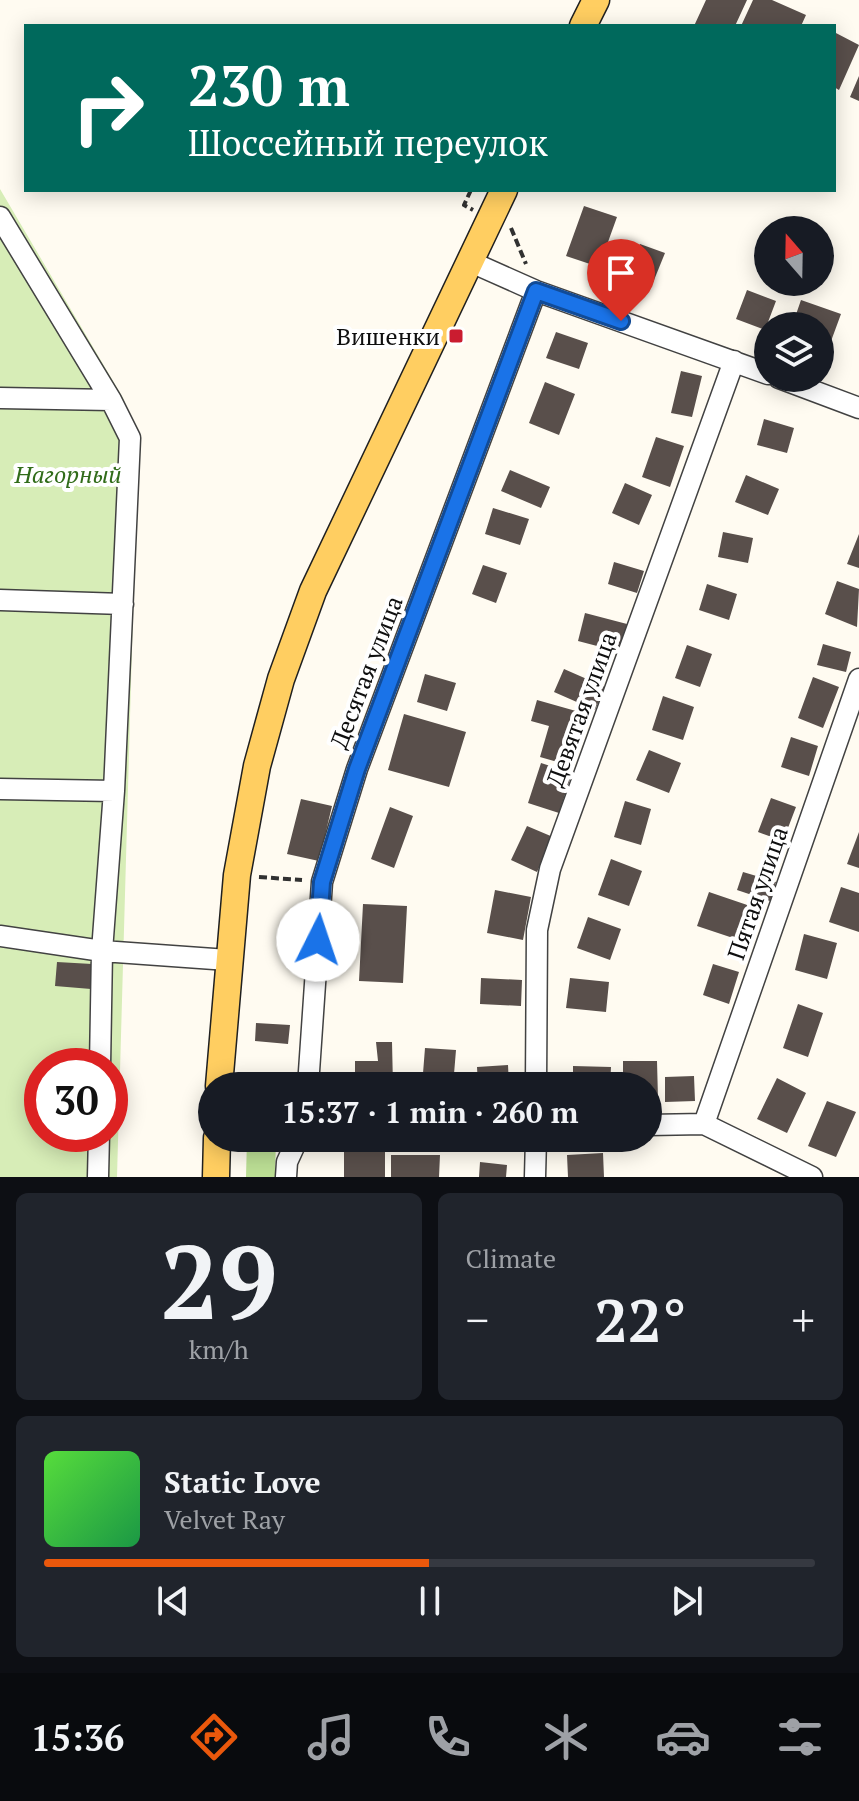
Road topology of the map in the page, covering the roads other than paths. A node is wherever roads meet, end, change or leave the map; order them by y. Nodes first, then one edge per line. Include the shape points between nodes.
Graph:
1 (596, 0) edge
2 (584, 24) edge
3 (503, 192) edge
4 (0, 217) edge
5 (471, 262) junction
6 (536, 291) junction
7 (734, 361) junction
8 (754, 369) edge
9 (816, 392) edge
10 (0, 398) edge
11 (111, 400) junction
12 (859, 408) edge
13 (0, 600) edge
14 (123, 604) junction
15 (859, 679) edge
16 (0, 789) edge
17 (114, 791) junction
18 (0, 936) edge
19 (102, 951) junction
20 (228, 960) junction
21 (100, 1048) edge
22 (220, 1072) edge
23 (309, 1072) edge
24 (536, 1072) edge
25 (704, 1124) junction
26 (662, 1125) edge
27 (99, 1152) edge
28 (217, 1152) edge
29 (292, 1152) edge
30 (536, 1152) edge
31 (98, 1177) edge
32 (216, 1177) edge
33 (286, 1177) edge
34 (535, 1177) edge
35 (812, 1177) edge

1 - 2 main road
3 - 5 main road
4 - 11 street
5 - 6 street
5 - 20 main road via 313,591 281,679 257,766
6 - 7 street
6 - 23 street, Десятая улица via 357,769 322,882
7 - 8 street
7 - 24 street, Девятая улица via 550,869 537,930
9 - 12 street
10 - 11 street
11 - 14 street via 130,438
13 - 14 street
14 - 17 street
15 - 25 street, Пятая улица
16 - 17 street
17 - 19 street
18 - 19 street
19 - 20 street
19 - 21 street
20 - 22 main road
25 - 26 street
25 - 35 street
27 - 31 street
28 - 32 main road
29 - 33 street
30 - 34 street

